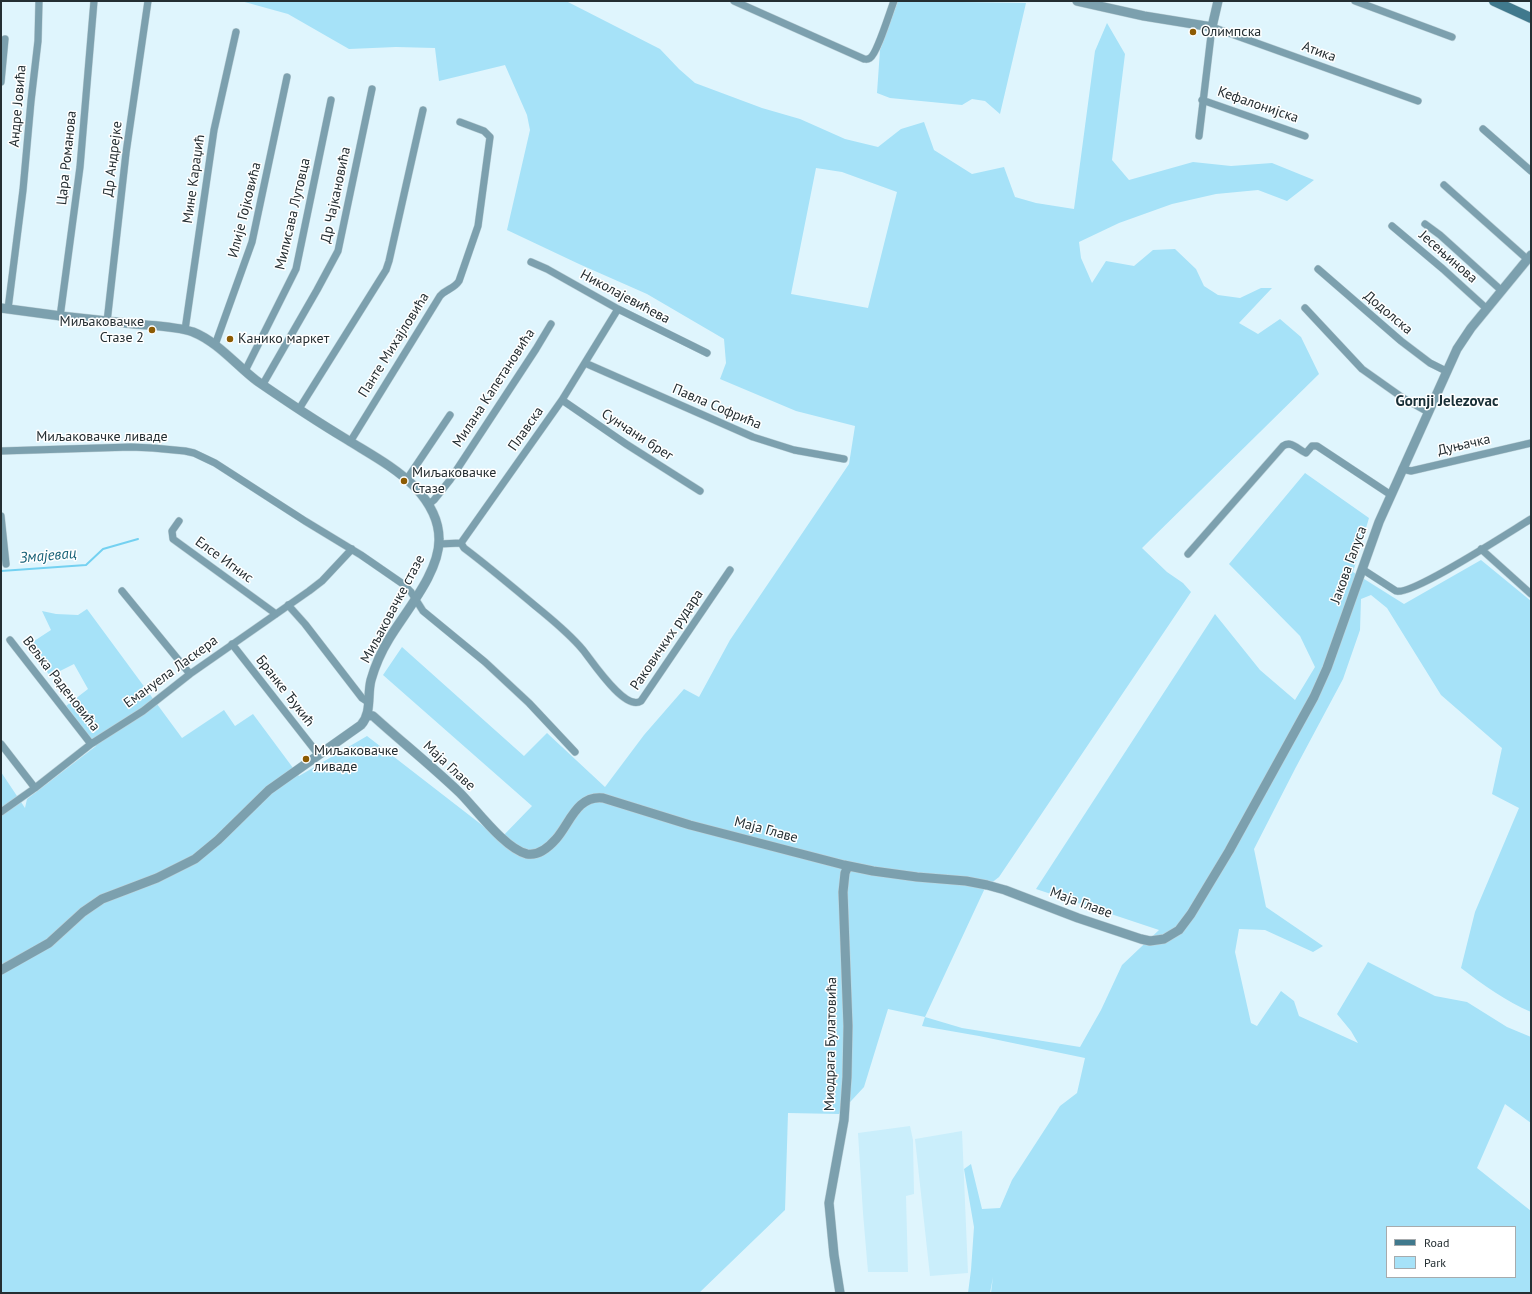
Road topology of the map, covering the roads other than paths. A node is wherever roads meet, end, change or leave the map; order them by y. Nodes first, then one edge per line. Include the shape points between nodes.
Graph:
1 (39, 1) edge
2 (94, 1) edge
3 (148, 1) edge
4 (734, 1) edge
5 (894, 1) edge
6 (1077, 1) edge
7 (1218, 1) edge
8 (1355, 1) edge
9 (1494, 1) edge
10 (1531, 18) edge
11 (1212, 27) junction
12 (236, 32) dead end
13 (1452, 37) dead end
14 (4, 39) dead end
15 (287, 77) dead end
16 (1, 82) edge
17 (372, 89) dead end
18 (331, 100) dead end
19 (1202, 100) junction
20 (1418, 102) dead end
21 (423, 110) dead end
22 (460, 122) dead end
23 (1483, 129) dead end
24 (1199, 136) dead end
25 (1305, 136) dead end
26 (1531, 171) edge
27 (1444, 185) dead end
28 (1426, 224) dead end
29 (1392, 226) dead end
30 (1529, 257) edge
31 (531, 262) dead end
32 (1318, 269) dead end
33 (1502, 291) junction
34 (5, 308) edge
35 (1305, 308) dead end
36 (618, 309) junction
37 (1487, 309) junction
38 (60, 316) junction
39 (107, 322) junction
40 (551, 324) dead end
41 (185, 330) junction
42 (215, 345) junction
43 (707, 353) dead end
44 (585, 363) junction
45 (245, 371) junction
46 (1446, 371) junction
47 (263, 384) junction
48 (562, 400) junction
49 (299, 409) junction
50 (1428, 412) junction
51 (450, 415) dead end
52 (350, 442) junction
53 (1531, 443) edge
54 (1, 451) edge
55 (844, 459) dead end
56 (1402, 469) junction
57 (407, 479) junction
58 (700, 491) dead end
59 (1391, 495) junction
60 (428, 504) junction
61 (1, 516) edge
62 (1531, 519) edge
63 (179, 521) dead end
64 (461, 543) junction
65 (439, 544) junction
66 (352, 549) junction
67 (1480, 549) junction
68 (1188, 554) dead end
69 (6, 564) dead end
70 (1362, 569) junction
71 (730, 570) dead end
72 (122, 591) dead end
73 (1531, 594) edge
74 (415, 599) junction
75 (288, 605) junction
76 (276, 614) junction
77 (10, 640) dead end
78 (232, 644) junction
79 (190, 674) junction
80 (368, 702) junction
81 (367, 715) junction
82 (1, 744) edge
83 (90, 744) junction
84 (575, 752) dead end
85 (318, 754) junction
86 (35, 788) junction
87 (1, 812) edge
88 (848, 866) junction
89 (1204, 892) joint
90 (1, 970) edge
91 (840, 1293) edge

1 - 34 street, Андре Јовића via 38,41 24,190
2 - 38 street, Цара Романова via 80,167
3 - 39 street, Др Андрејке via 126,153
4 - 5 street via 864,59 870,58 876,50
6 - 11 street via 1144,16
7 - 11 street, Кефалонијска
8 - 13 street
9 - 10 main road
11 - 19 street, Кефалонијска
11 - 20 street, Атика
12 - 41 street, Мине Караџић via 214,130
14 - 16 street
15 - 42 street, Илије Гојковића via 252,242
17 - 47 street, Др Чајкановића via 338,251
18 - 45 street, Милисава Лутовца via 296,269
19 - 24 street, Кефалонијска
19 - 25 street, Кефалонијска
21 - 49 street via 386,270
22 - 52 street, Панте Михајловића via 484,131 490,137 476,235 459,281 454,288 440,296
23 - 26 street
27 - 30 street
28 - 33 street
29 - 37 street, Јесењинова
30 - 33 street, Јакова Галуса
31 - 36 street, Николајевићева
32 - 46 street, Додолска via 1401,341 1430,363
33 - 37 street, Јакова Галуса
34 - 38 street, Миљаковачке стазе
35 - 50 street via 1362,369
36 - 43 street, Николајевићева
36 - 44 street, Плавска
37 - 46 street, Јакова Галуса via 1463,339
38 - 39 street, Миљаковачке стазе
39 - 41 street, Миљаковачке стазе
40 - 60 street, Милана Капетановића via 450,480
41 - 42 street, Миљаковачке стазе via 198,334
42 - 45 street, Миљаковачке стазе
44 - 48 street, Плавска
44 - 55 street, Павла Софрића via 746,435 794,450
45 - 47 street, Миљаковачке стазе
46 - 50 street, Јакова Галуса
47 - 49 street, Миљаковачке стазе
48 - 58 street, Сунчани брег
48 - 64 street, Плавска
49 - 52 street, Миљаковачке стазе
50 - 56 street, Јакова Галуса
51 - 57 street
52 - 57 street, Миљаковачке стазе
53 - 56 street, Дуњачка via 1411,471
54 - 66 street, Миљаковачке ливаде via 130,447 177,449 194,453 227,469
56 - 59 street, Јакова Галуса
57 - 60 street, Миљаковачке стазе
59 - 68 street via 1317,446 1312,446 1306,454 1287,444
59 - 70 street, Јакова Галуса
60 - 65 street, Миљаковачке стазе via 435,519
61 - 69 street
62 - 67 street
63 - 76 street, Елсе Игнис via 172,531 173,539
64 - 65 street
64 - 71 street, Раковичких рудара via 553,620 583,650 614,688 635,703 642,700
65 - 74 street, Миљаковачке стазе via 432,569
66 - 74 street, Миљаковачке ливаде via 403,584
66 - 75 street, Емануела Ласкера via 315,587
67 - 70 street via 1422,584 1399,592
67 - 73 street
70 - 89 street, Јакова Галуса via 1314,697
72 - 79 street
74 - 80 street, Миљаковачке стазе via 383,650 371,681
74 - 84 street, Миљаковачке ливаде via 423,611 491,667 529,703
75 - 76 street, Емануела Ласкера
75 - 80 street via 362,698
76 - 78 street, Емануела Ласкера
77 - 83 street, Вељка Раденовића
78 - 79 street, Емануела Ласкера
78 - 85 street, Бранке Ђукић
79 - 83 street, Емануела Ласкера via 143,711
80 - 81 street, Миљаковачке стазе
81 - 85 street via 365,721 355,730
81 - 88 street, Маја Главе via 372,716 422,759 510,845 523,852 533,854 544,849 556,839 578,806 588,799 598,797 690,825
82 - 86 street
83 - 86 street, Емануела Ласкера
85 - 90 street via 262,796 195,860 102,899 83,912 49,943
86 - 87 street, Емануела Ласкера
88 - 89 street, Маја Главе via 987,885 1150,941 1164,939 1179,930
88 - 91 street, Миодрага Булатовића via 843,892 848,1026 847,1077 844,1120 829,1203

